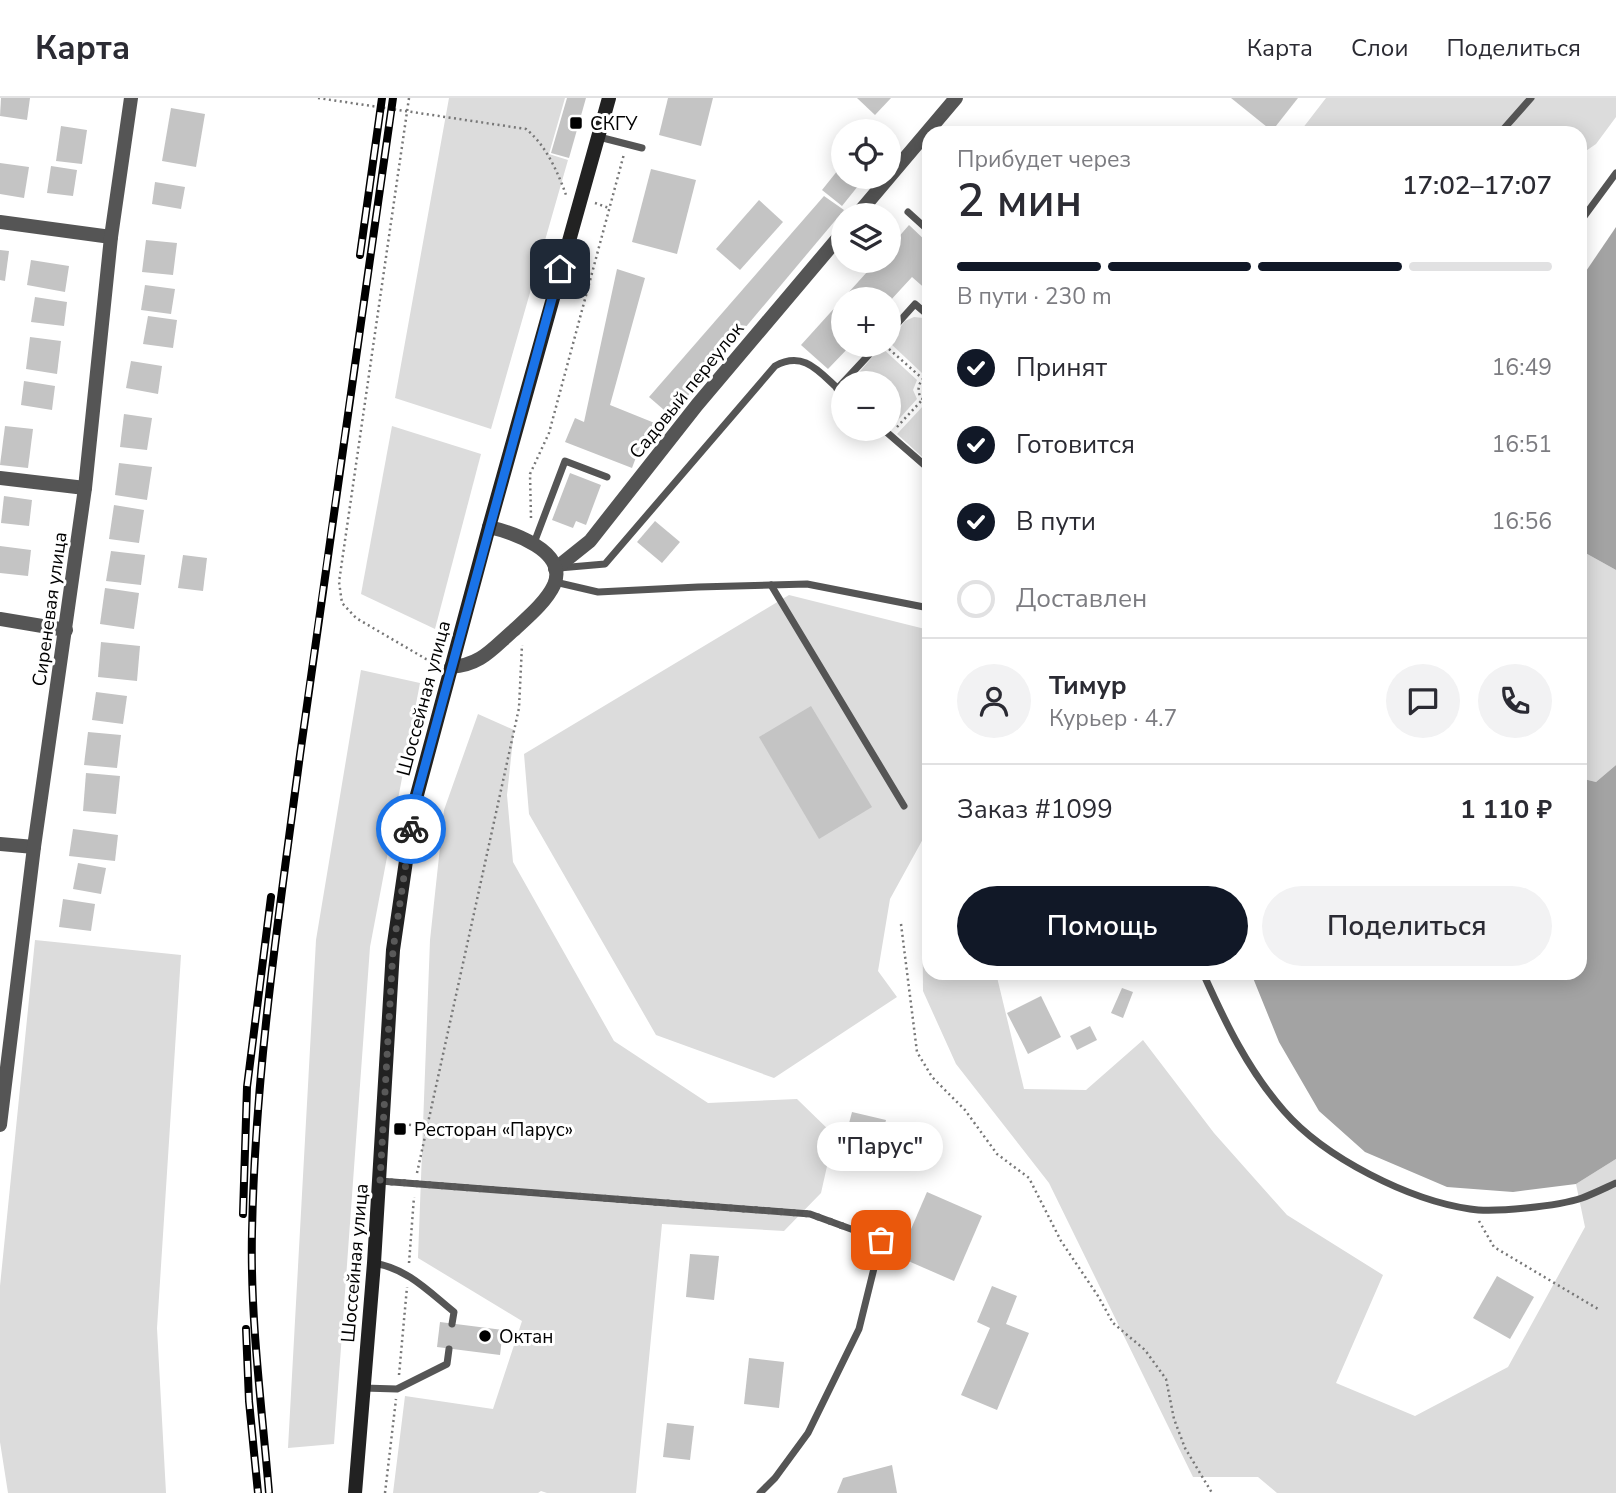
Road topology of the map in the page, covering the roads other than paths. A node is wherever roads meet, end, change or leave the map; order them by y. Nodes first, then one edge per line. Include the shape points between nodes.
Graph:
1 (131, 98) edge
2 (609, 98) edge
3 (956, 98) edge
4 (1531, 98) edge
5 (932, 126) edge
6 (1506, 126) edge
7 (598, 137) junction
8 (922, 138) edge
9 (642, 148) dead end
10 (1616, 173) edge
11 (867, 203) edge
12 (908, 212) dead end
13 (1587, 212) edge
14 (0, 222) edge
15 (922, 225) edge
16 (111, 237) junction
17 (831, 246) edge
18 (922, 310) edge
19 (901, 319) edge
20 (868, 357) edge
21 (857, 371) edge
22 (831, 384) edge
23 (897, 441) edge
24 (922, 463) edge
25 (607, 477) dead end
26 (0, 478) edge
27 (85, 488) junction
28 (489, 527) junction
29 (536, 538) junction
30 (555, 575) junction
31 (771, 585) junction
32 (922, 607) edge
33 (0, 619) edge
34 (66, 630) junction
35 (451, 667) junction
36 (904, 806) dead end
37 (0, 844) edge
38 (34, 847) junction
39 (1206, 980) edge
40 (0, 1125) edge
41 (380, 1181) junction
42 (1616, 1183) edge
43 (374, 1263) junction
44 (452, 1324) dead end
45 (449, 1349) dead end
46 (362, 1388) junction
47 (355, 1493) edge
48 (760, 1493) edge

1 - 16 street, Сиреневая улица
2 - 7 main road, Шоссейная улица
3 - 5 street
4 - 6 lane
7 - 9 lane
7 - 28 main road, Шоссейная улица
8 - 11 street
10 - 13 lane
12 - 15 lane
14 - 16 street
16 - 27 street, Сиреневая улица
17 - 30 street, Садовый переулок via 590,541
18 - 19 lane via 915,304
20 - 21 lane
22 - 30 lane via 803,361 786,360 775,366 605,564
23 - 24 lane
25 - 29 lane via 565,461
26 - 27 street
27 - 34 street, Сиреневая улица
28 - 29 street
28 - 35 main road, Шоссейная улица
29 - 30 street
30 - 31 lane via 598,593
30 - 35 street, Садовый переулок via 545,598 485,656 468,666
31 - 32 lane via 807,584
31 - 36 lane
33 - 34 street
34 - 38 street, Сиреневая улица
35 - 41 main road, Шоссейная улица via 414,806 393,950
37 - 38 street
38 - 40 street, Сиреневая улица
39 - 42 lane via 1250,1065 1285,1112 1330,1152 1373,1176 1426,1199 1472,1210 1580,1199
41 - 43 main road, Шоссейная улица
41 - 48 lane via 810,1214 881,1240 859,1329 808,1433
43 - 44 lane via 408,1274 454,1312
43 - 46 main road, Шоссейная улица
45 - 46 lane via 447,1364 397,1389
46 - 47 main road, Шоссейная улица

